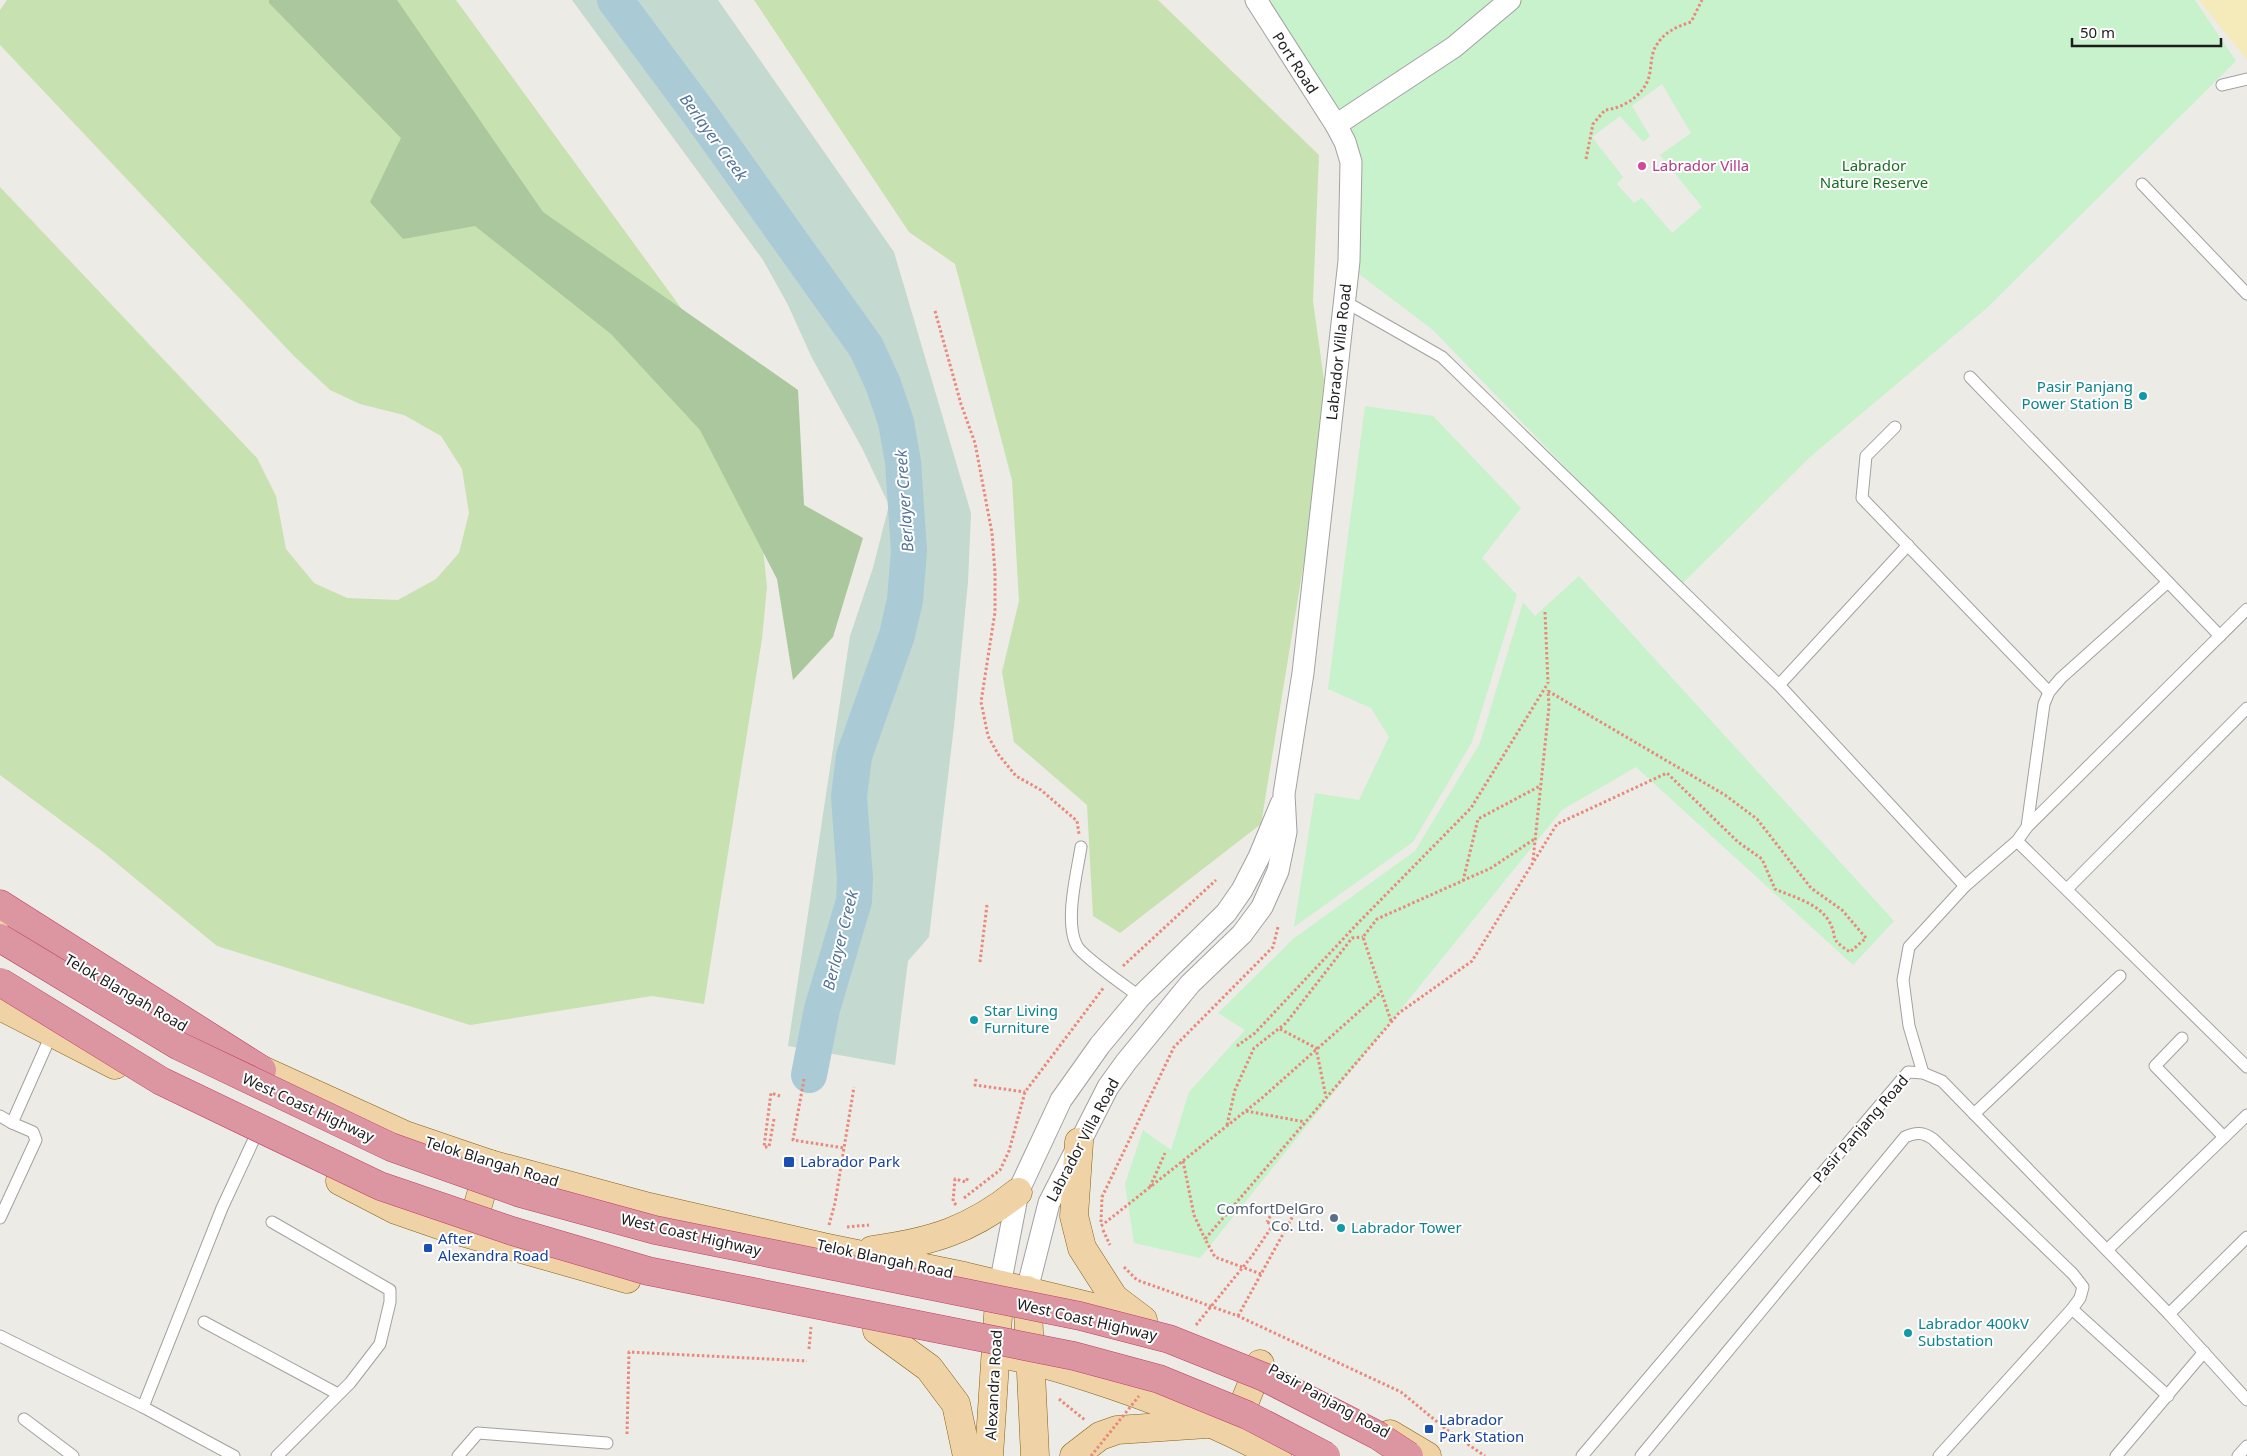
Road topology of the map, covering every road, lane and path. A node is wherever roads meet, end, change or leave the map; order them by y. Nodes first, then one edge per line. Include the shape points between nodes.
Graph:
1 (1256, 0) edge
2 (1510, 0) edge
3 (1702, 0) edge
4 (2247, 79) edge
5 (2222, 85) dead end
6 (1336, 124) junction
7 (1586, 159) dead end
8 (2142, 184) dead end
9 (2247, 294) edge
10 (1344, 300) junction
11 (934, 311) dead end
12 (1970, 377) dead end
13 (1894, 427) dead end
14 (1908, 545) junction
15 (2168, 582) junction
16 (2247, 609) edge
17 (1544, 612) dead end
18 (2220, 636) junction
19 (1548, 683) junction
20 (1779, 685) junction
21 (1548, 691) junction
22 (2049, 692) junction
23 (2247, 708) edge
24 (1541, 786) junction
25 (1284, 794) junction
26 (2027, 827) junction
27 (1536, 838) junction
28 (2017, 841) junction
29 (1080, 847) joint
30 (1533, 861) junction
31 (1463, 881) junction
32 (1965, 886) junction
33 (2067, 889) junction
34 (0, 904) edge
35 (987, 905) dead end
36 (0, 921) edge
37 (1278, 927) dead end
38 (0, 938) edge
39 (1363, 938) junction
40 (980, 962) dead end
41 (2120, 976) dead end
42 (0, 982) edge
43 (1381, 992) junction
44 (1143, 994) junction
45 (0, 1006) edge
46 (1171, 1006) junction
47 (1391, 1021) junction
48 (1280, 1029) junction
49 (52, 1033) junction
50 (2182, 1038) dead end
51 (1237, 1046) dead end
52 (1316, 1048) junction
53 (2247, 1068) edge
54 (262, 1070) junction
55 (1923, 1072) junction
56 (976, 1078) dead end
57 (804, 1079) dead end
58 (854, 1088) dead end
59 (1024, 1092) dead end
60 (780, 1096) dead end
61 (1326, 1098) junction
62 (1245, 1110) junction
63 (1974, 1114) junction
64 (2247, 1115) edge
65 (0, 1116) edge
66 (774, 1119) dead end
67 (1305, 1122) junction
68 (12, 1123) junction
69 (1227, 1126) junction
70 (255, 1137) junction
71 (2224, 1137) junction
72 (1079, 1142) junction
73 (844, 1148) junction
74 (1165, 1154) dead end
75 (1183, 1161) junction
76 (490, 1164) junction
77 (968, 1177) dead end
78 (1149, 1187) junction
79 (1018, 1192) junction
80 (953, 1201) dead end
81 (0, 1218) edge
82 (272, 1222) dead end
83 (1267, 1222) dead end
84 (1101, 1226) junction
85 (448, 1228) junction
86 (2247, 1237) edge
87 (1205, 1239) junction
88 (823, 1247) junction
89 (2107, 1250) junction
90 (853, 1252) junction
91 (1113, 1252) dead end
92 (1117, 1260) dead end
93 (1261, 1274) junction
94 (1000, 1285) junction
95 (1027, 1290) junction
96 (2072, 1309) junction
97 (2169, 1314) junction
98 (1238, 1316) junction
99 (812, 1317) junction
100 (1143, 1320) junction
101 (204, 1322) dead end
102 (877, 1330) junction
103 (0, 1336) edge
104 (809, 1349) dead end
105 (2204, 1352) junction
106 (995, 1353) junction
107 (1030, 1360) junction
108 (807, 1361) dead end
109 (1260, 1364) junction
110 (338, 1394) junction
111 (2168, 1396) junction
112 (1059, 1399) dead end
113 (2247, 1400) edge
114 (143, 1407) junction
115 (24, 1419) dead end
116 (1089, 1424) dead end
117 (1213, 1424) junction
118 (627, 1434) dead end
119 (607, 1443) dead end
120 (2247, 1446) edge
121 (1268, 1451) edge
122 (73, 1456) edge
123 (234, 1456) edge
124 (277, 1456) edge
125 (458, 1456) edge
126 (967, 1456) edge
127 (989, 1456) edge
128 (1035, 1456) edge
129 (1074, 1456) edge
130 (1326, 1456) edge
131 (1409, 1456) edge
132 (1427, 1456) edge
133 (1486, 1456) edge
134 (1582, 1456) edge
135 (1641, 1456) edge
136 (1939, 1456) edge
137 (2116, 1456) edge
138 (2238, 1456) edge

1 - 6 street, Port Road
2 - 6 street via 1454,46
3 - 7 path via 1691,22 1668,31 1655,46 1648,80 1639,94 1617,109 1605,110 1592,124
4 - 5 lane
6 - 10 street, Labrador Villa Road via 1351,162
8 - 9 lane
10 - 20 lane via 1442,357
10 - 25 street, Labrador Villa Road via 1303,673
11 - 29 path via 975,443 992,533 995,612 981,702 988,736 1016,776 1041,790 1077,821
12 - 15 lane
13 - 14 lane via 1866,456 1862,498
14 - 20 lane
14 - 22 lane
15 - 18 lane
15 - 22 lane
16 - 18 lane
17 - 19 path
18 - 26 lane
19 - 21 path
19 - 51 path via 1471,808 1255,1033
20 - 32 lane
21 - 24 path
21 - 30 path via 1725,795 1749,813 1811,888 1842,910 1866,938 1850,952 1835,942 1829,921 1816,906 1775,889 1762,859 1738,842 1667,773 1557,824
22 - 26 lane via 2044,704
23 - 33 lane
24 - 27 path
24 - 31 path via 1478,819
25 - 44 street, Labrador Villa Road via 1272,829 1242,890 1226,913
25 - 46 street, Labrador Villa Road via 1286,832 1278,871 1262,906 1242,934
26 - 28 lane
27 - 30 path
27 - 31 path via 1491,868
28 - 32 lane
28 - 33 lane
29 - 44 lane via 1071,932 1077,948
30 - 47 path via 1472,961
31 - 39 path via 1377,919
32 - 55 lane via 1909,947 1903,980 1909,1026
33 - 53 lane
34 - 54 highway
35 - 40 path
36 - 54 main road, Telok Blangah Road
37 - 84 path via 1273,947 1174,1046 1102,1197
38 - 131 highway, West Coast Highway, bridge via 179,1046 390,1147 520,1193 656,1230 1080,1316 1169,1340 1264,1377 1376,1435
39 - 43 path
39 - 48 path via 1352,938
41 - 63 lane
42 - 130 highway, bridge via 161,1081 380,1186 512,1231 648,1271 1074,1356 1159,1379 1247,1415
43 - 47 path
43 - 52 path
44 - 46 street, Labrador Villa Road via 1166,981 1174,984
44 - 79 street, Labrador Villa Road via 1061,1100
45 - 49 main road
46 - 72 street, Labrador Villa Road via 1108,1087
47 - 61 path
48 - 52 path
48 - 69 path via 1254,1048 1235,1090
49 - 68 lane
49 - 70 main road
50 - 71 lane via 2155,1066
52 - 61 path
52 - 62 path
54 - 76 main road, Telok Blangah Road via 405,1136
55 - 63 lane, Pasir Panjang Road via 1942,1081
55 - 134 lane, Pasir Panjang Road via 1908,1072
56 - 59 path via 975,1085
57 - 73 path via 794,1140
58 - 73 path
60 - 66 path via 771,1093 764,1147 769,1148
61 - 67 path
62 - 67 path
62 - 69 path
63 - 89 lane, Pasir Panjang Road
64 - 71 lane
65 - 68 lane
67 - 87 path
68 - 81 lane via 34,1132 36,1140
69 - 75 path
70 - 85 main road via 396,1210
70 - 114 lane via 222,1208
71 - 89 lane
72 - 95 street, Labrador Villa Road via 1049,1203
72 - 100 main road via 1074,1216 1082,1248 1114,1298
73 - 88 path via 835,1203
74 - 78 path
75 - 78 path
75 - 87 path via 1194,1215
76 - 85 main road via 477,1208
76 - 88 main road, Telok Blangah Road via 649,1207
77 - 80 path via 966,1182 955,1179
78 - 84 path
79 - 90 main road via 953,1233 902,1246
79 - 94 street, Labrador Villa Road
82 - 110 lane via 390,1290 380,1344
83 - 93 path via 1276,1204 1294,1214
84 - 91 path
85 - 99 main road via 644,1284
86 - 97 lane
87 - 93 path via 1215,1257
88 - 90 main road, Telok Blangah Road
89 - 97 lane, Pasir Panjang Road
90 - 94 main road, Telok Blangah Road
92 - 98 path via 1137,1280
93 - 98 path
94 - 95 main road, Telok Blangah Road
94 - 106 main road, Alexandra Road
95 - 100 main road, Pasir Panjang Road
95 - 107 main road
96 - 111 lane
96 - 135 lane via 2083,1293 2073,1274 1933,1139 1925,1133 1915,1132 1905,1137
96 - 136 lane
97 - 105 lane, Pasir Panjang Road
98 - 133 path via 1401,1392 1447,1430
99 - 102 main road
99 - 104 path
100 - 109 main road, Pasir Panjang Road
101 - 110 lane
102 - 106 main road
102 - 126 main road via 929,1368 956,1404
103 - 114 lane
105 - 111 lane
105 - 113 lane, Pasir Panjang Road
106 - 107 main road
106 - 127 main road, Alexandra Road
107 - 117 main road via 1141,1394
107 - 128 main road
108 - 118 path via 630,1352
109 - 121 main road via 1243,1406
109 - 132 main road, Pasir Panjang Road via 1274,1368
110 - 124 lane
111 - 137 lane
112 - 116 path
114 - 123 lane
115 - 122 lane
117 - 121 main road
117 - 129 main road via 1117,1430 1100,1436
119 - 125 lane via 478,1433
120 - 138 lane

